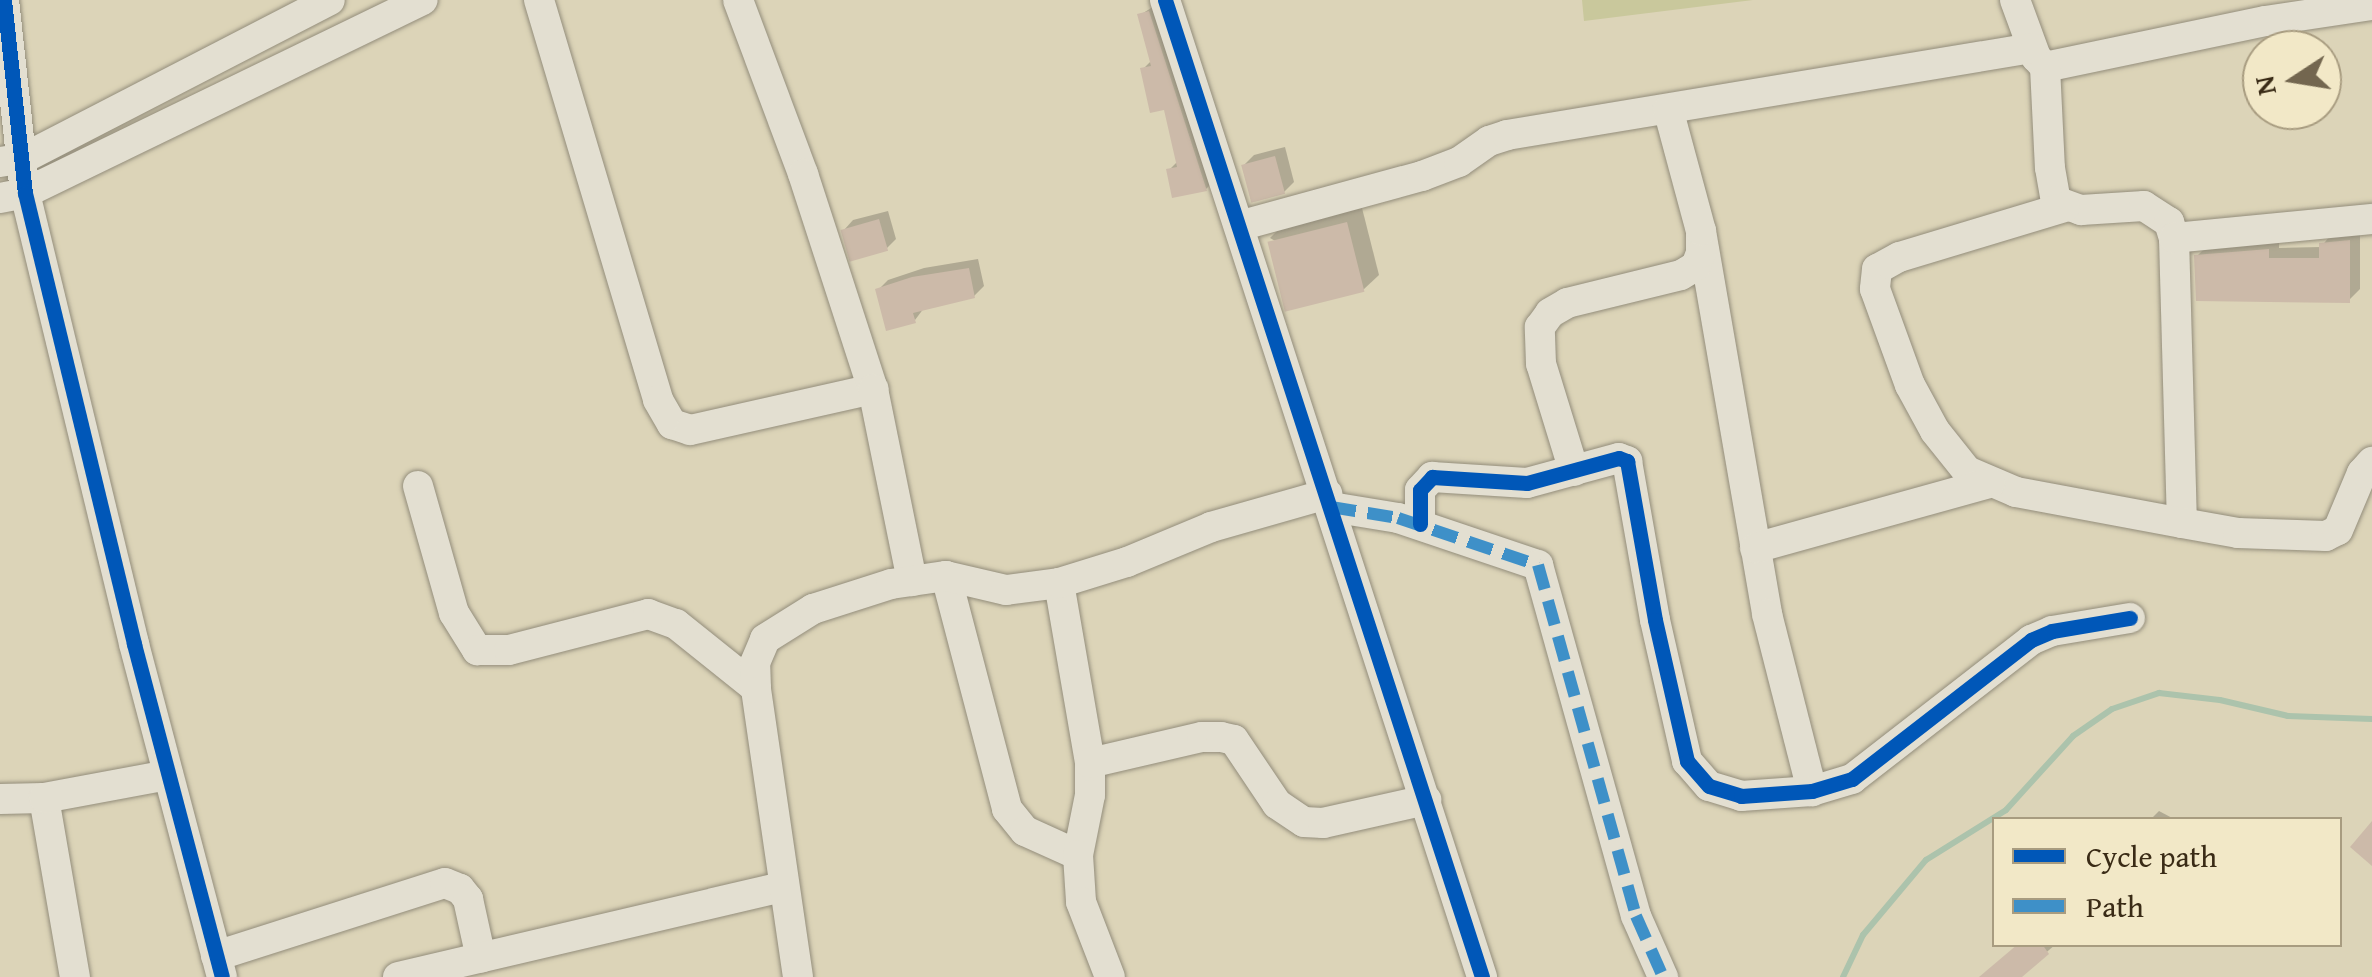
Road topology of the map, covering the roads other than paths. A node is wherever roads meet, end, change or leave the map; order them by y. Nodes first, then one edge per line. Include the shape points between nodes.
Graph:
1 (4, 0) edge
2 (330, 0) edge
3 (423, 0) edge
4 (538, 0) edge
5 (738, 0) edge
6 (1166, 0) edge
7 (2015, 0) edge
8 (2372, 5) edge
9 (2264, 10) edge
10 (2039, 58) junction
11 (1668, 109) junction
12 (12, 160) edge
13 (13, 195) edge
14 (2065, 208) junction
15 (2372, 219) edge
16 (1239, 226) junction
17 (1701, 231) junction
18 (2174, 238) junction
19 (873, 389) junction
20 (2372, 462) edge
21 (1574, 471) junction
22 (1990, 484) junction
23 (418, 486) dead end
24 (1329, 501) junction
25 (2182, 523) junction
26 (1420, 524) junction
27 (1755, 548) junction
28 (946, 576) junction
29 (912, 581) junction
30 (1059, 583) junction
31 (2130, 618) dead end
32 (756, 688) junction
33 (1090, 762) junction
34 (168, 775) junction
35 (1812, 790) junction
36 (44, 798) junction
37 (0, 799) edge
38 (1426, 800) junction
39 (1078, 855) junction
40 (783, 887) junction
41 (480, 958) junction
42 (219, 967) edge
43 (75, 977) edge
44 (398, 977) edge
45 (798, 977) edge
46 (1110, 977) edge
47 (1482, 977) edge
48 (1663, 977) edge

1 - 12 street
2 - 12 street
3 - 13 street
4 - 19 street via 658,400 672,424 690,430
5 - 19 street via 804,174
6 - 16 street
7 - 10 street
8 - 9 street
9 - 10 street
10 - 11 street
10 - 14 street via 2050,168 2056,201
11 - 16 street via 1507,135 1422,176
11 - 17 street
12 - 13 street
13 - 34 street
14 - 18 street via 2144,206 2169,222
14 - 22 street via 1877,268 1874,289 1922,407 1967,471
15 - 18 street
16 - 24 street
17 - 21 street via 1696,266 1681,275 1567,303 1540,327 1541,364
17 - 27 street
18 - 25 street
19 - 29 street
20 - 25 street via 2333,534 2238,533
21 - 26 street via 1512,484 1432,477 1420,490
21 - 35 street via 1619,458 1630,466 1687,761 1724,794
22 - 25 street
22 - 27 street
23 - 32 street via 454,613 477,650 510,650 648,614 676,624
24 - 26 street
24 - 30 street via 1211,527
24 - 38 street
26 - 48 street via 1538,566 1636,916
27 - 35 street
28 - 29 street
28 - 30 street via 1006,590
28 - 39 street via 1007,808 1025,831
29 - 32 street via 848,596 784,624 759,649
30 - 33 street
31 - 35 street via 2030,640 1869,770
32 - 40 street
33 - 38 street via 1221,738 1234,740 1277,804 1304,822
33 - 39 street
34 - 36 street
34 - 42 street
36 - 37 street
36 - 43 street
38 - 47 street
39 - 46 street via 1081,902
40 - 41 street
40 - 45 street
41 - 42 street via 468,900 445,883
41 - 44 street

